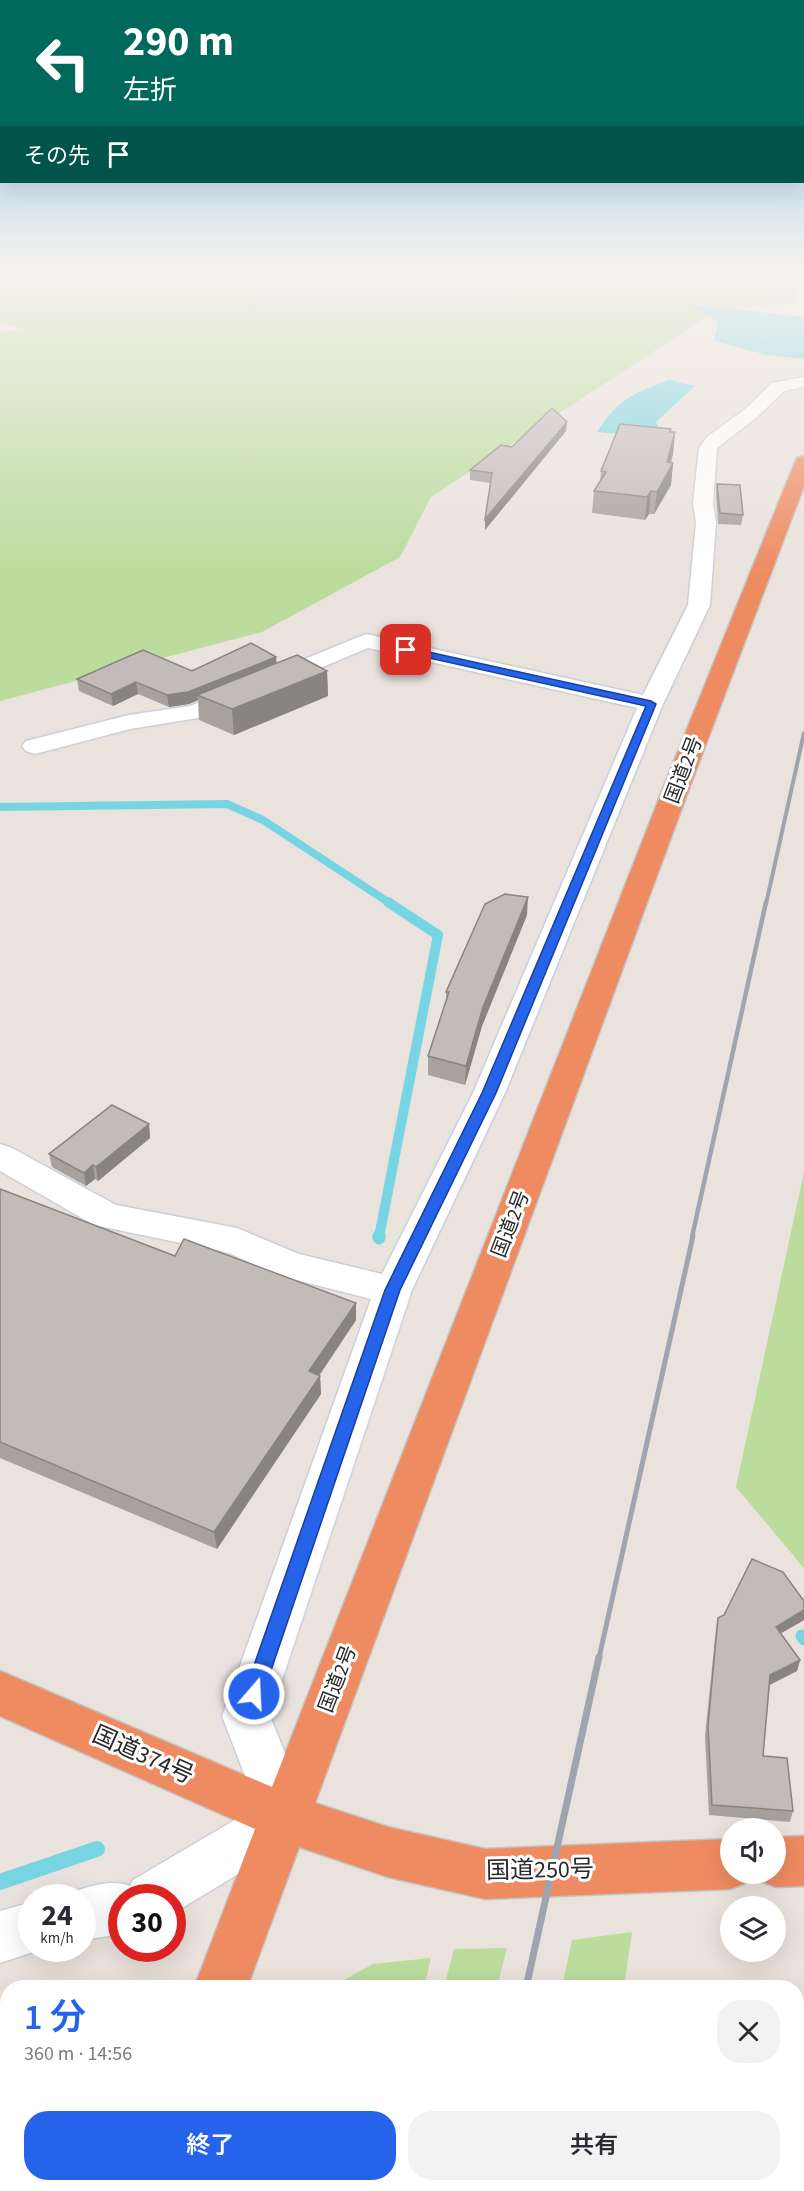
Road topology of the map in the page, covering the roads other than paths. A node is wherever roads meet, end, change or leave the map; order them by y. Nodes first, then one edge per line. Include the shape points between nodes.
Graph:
1 (804, 382) edge
2 (804, 462) edge
3 (651, 704) junction
4 (35, 746) dead end
5 (0, 1156) edge
6 (393, 1290) junction
7 (0, 1693) edge
8 (286, 1818) junction
9 (804, 1861) edge
10 (786, 1862) edge
11 (720, 1864) edge
12 (175, 1884) edge
13 (18, 1932) edge
14 (0, 1937) edge
15 (223, 1980) edge

1 - 3 street via 778,387 708,448 699,605
2 - 8 highway, 国道2号 via 677,786
3 - 4 street via 366,641 195,712 129,722
3 - 6 street via 489,1093
5 - 6 street via 107,1216 237,1241 290,1265
6 - 8 street via 246,1716
7 - 8 highway, 国道374号
8 - 11 highway, 国道250号 via 388,1852 485,1874
8 - 12 street
8 - 15 highway, 国道2号
9 - 10 highway
13 - 14 street

